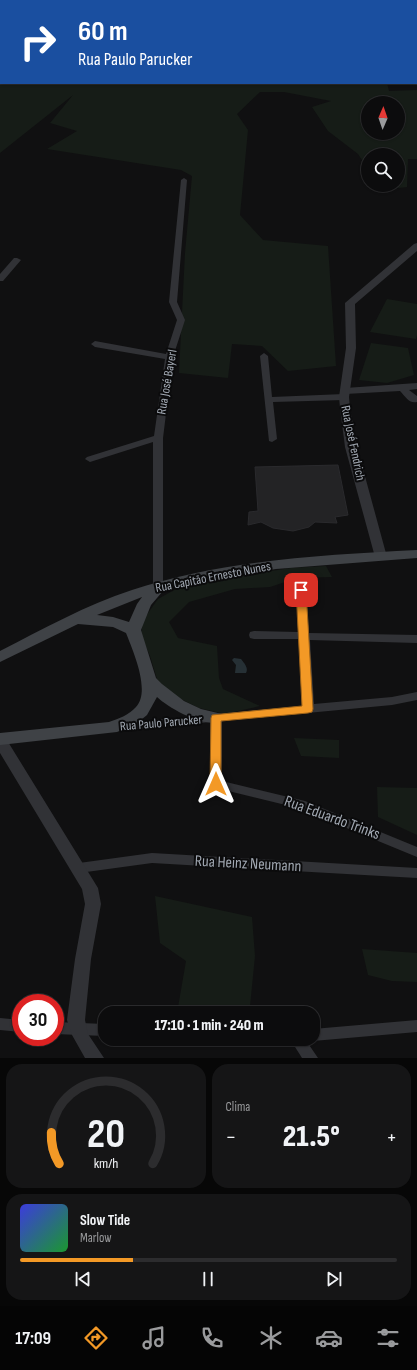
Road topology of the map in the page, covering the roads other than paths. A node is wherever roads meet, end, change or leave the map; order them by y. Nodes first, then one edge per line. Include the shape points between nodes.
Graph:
1 (184, 180) dead end
2 (417, 246) edge
3 (17, 260) dead end
4 (0, 279) edge
5 (95, 344) dead end
6 (264, 356) dead end
7 (169, 357) junction
8 (417, 386) edge
9 (402, 388) junction
10 (344, 394) junction
11 (417, 399) edge
12 (268, 400) junction
13 (158, 438) junction
14 (272, 439) dead end
15 (90, 459) dead end
16 (417, 554) edge
17 (381, 556) junction
18 (158, 587) junction
19 (301, 590) dead end
20 (76, 619) junction
21 (133, 630) junction
22 (254, 635) dead end
23 (304, 636) junction
24 (417, 639) edge
25 (0, 657) edge
26 (150, 680) junction
27 (417, 696) edge
28 (308, 709) junction
29 (216, 718) junction
30 (111, 728) junction
31 (0, 740) edge
32 (417, 852) edge
33 (79, 868) junction
34 (417, 873) edge
35 (0, 1024) edge
36 (12, 1025) edge
37 (417, 1026) edge
38 (64, 1028) edge
39 (78, 1029) junction
40 (98, 1030) edge
41 (320, 1034) edge
42 (302, 1046) edge
43 (95, 1058) edge
44 (311, 1058) edge

1 - 7 street, Rua José Bayerl via 173,302 181,320
2 - 10 street, Rua José Fendrich via 350,304 351,348
3 - 4 street
5 - 7 street
6 - 12 street
7 - 13 street, Rua José Bayerl
8 - 9 street
9 - 10 street
9 - 11 street via 414,400
10 - 12 street
10 - 17 street, Rua José Fendrich via 351,446
12 - 14 street
13 - 15 street
13 - 18 street, Rua José Bayerl
16 - 17 main road, Rua Capitão Ernesto Nunes
17 - 18 main road, Rua Capitão Ernesto Nunes via 262,567
18 - 20 main road, Rua Capitão Ernesto Nunes
18 - 21 main road via 144,604
19 - 23 street
20 - 21 main road via 112,622
20 - 25 main road, Rua Capitão Ernesto Nunes
21 - 26 main road
22 - 23 street
23 - 24 street
23 - 28 street
26 - 29 main road via 165,697 180,707 199,715
26 - 30 main road via 150,699 142,710 130,721
27 - 28 street, Rua Paulo Parucker via 392,701
28 - 29 street, Rua Paulo Parucker
29 - 30 street, Rua Paulo Parucker
29 - 32 street, Rua Eduardo Trinks via 216,784 301,804
30 - 31 main road, Rua Paulo Parucker
31 - 33 street
33 - 34 street, Rua Heinz Neumann via 152,858
33 - 39 street via 90,888 93,904 83,959 76,1020
35 - 36 street
37 - 41 street
38 - 39 street
39 - 40 street
39 - 43 street
42 - 44 street

